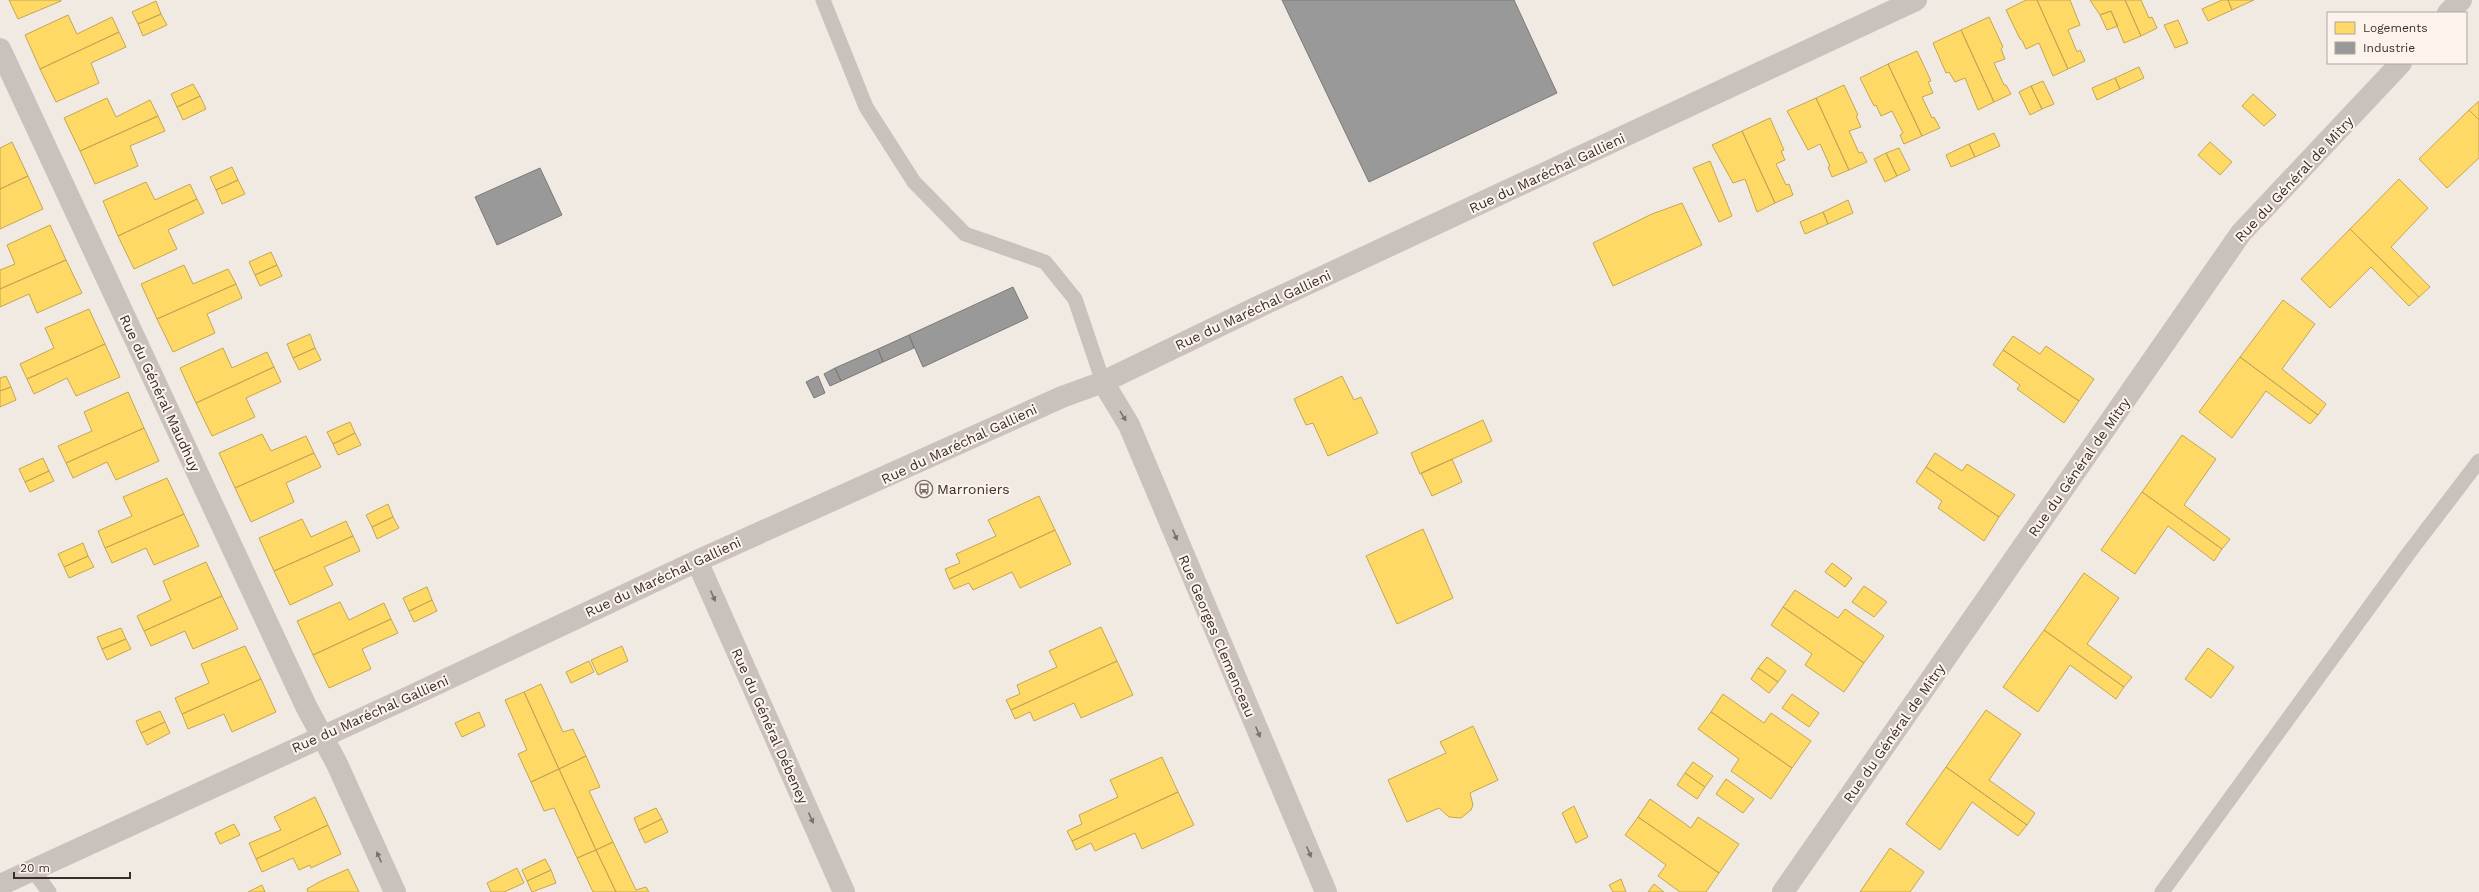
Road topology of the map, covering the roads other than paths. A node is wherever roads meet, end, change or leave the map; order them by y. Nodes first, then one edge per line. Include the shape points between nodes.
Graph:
1 (823, 0) edge
2 (1916, 0) edge
3 (2460, 0) edge
4 (2449, 12) edge
5 (0, 49) edge
6 (2400, 64) edge
7 (1103, 382) junction
8 (2479, 461) edge
9 (697, 561) junction
10 (323, 736) junction
11 (33, 870) junction
12 (0, 885) edge
13 (49, 892) edge
14 (395, 892) edge
15 (844, 892) edge
16 (1326, 892) edge
17 (1783, 892) edge
18 (2162, 892) edge

1 - 7 lane via 866,107 914,182 965,234 1045,262 1075,299
2 - 7 street, Rue du Maréchal Gallieni via 1262,305
3 - 4 street
5 - 10 street, Rue du Général Maudhuy via 302,699
6 - 17 street, Rue du Général de Mitry via 2241,233
7 - 9 street, Rue du Maréchal Gallieni via 1062,397
7 -> 16 street, Rue Georges Clemenceau via 1129,425
8 - 18 lane via 2398,566
9 - 10 street, Rue du Maréchal Gallieni via 409,698
9 -> 15 street, Rue du Général Débeney
10 - 11 street, Rue du Maréchal Gallieni
14 -> 10 street, Rue du Général Maudhuy
11 - 12 street, Rue du Maréchal Gallieni
11 - 13 lane

